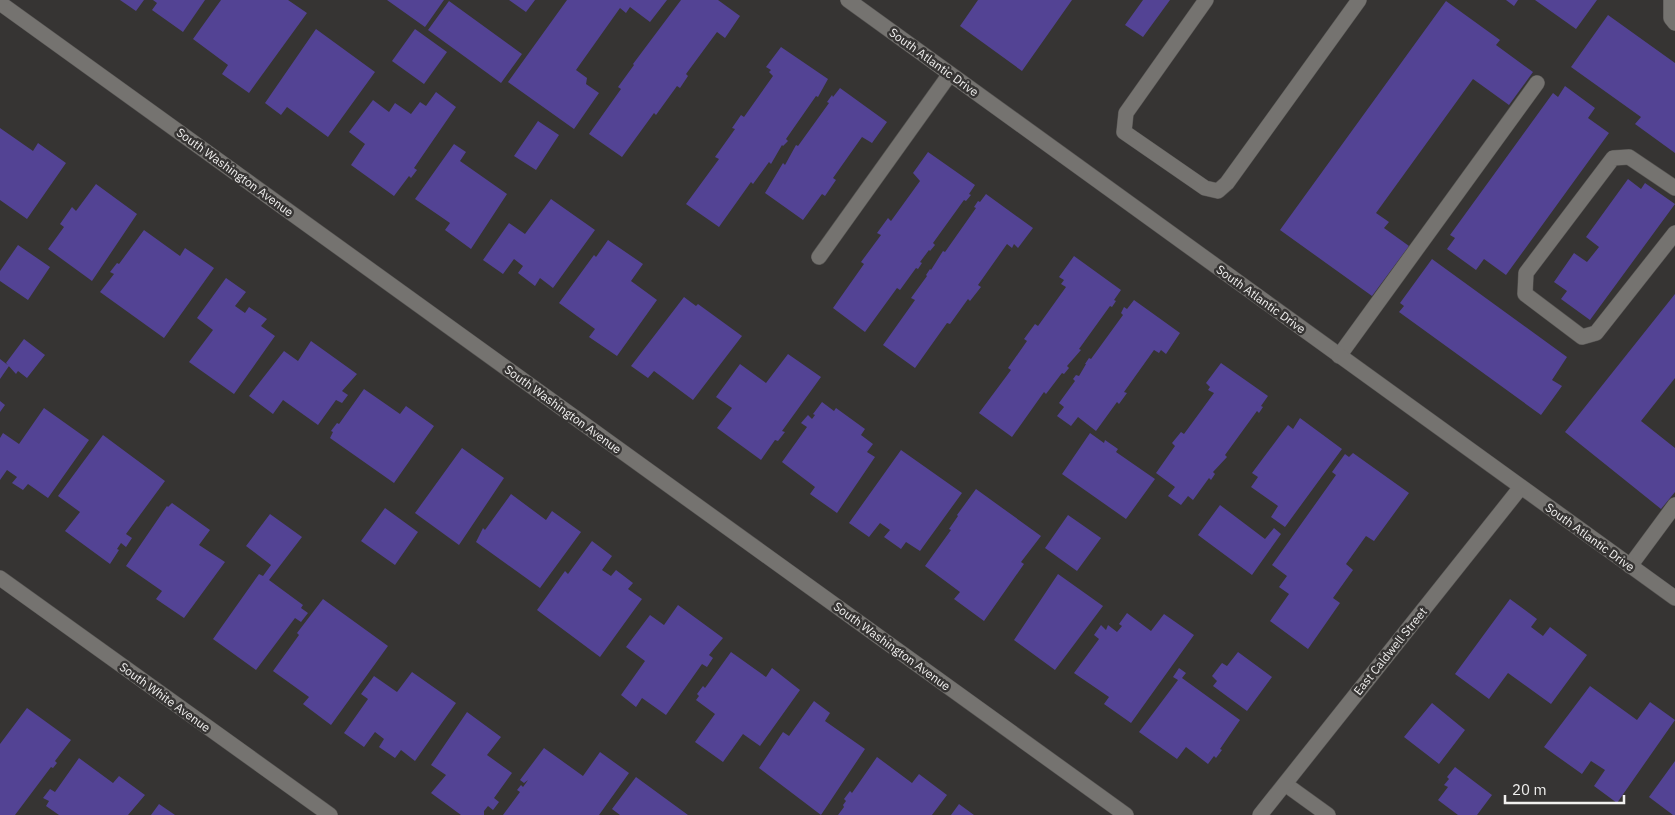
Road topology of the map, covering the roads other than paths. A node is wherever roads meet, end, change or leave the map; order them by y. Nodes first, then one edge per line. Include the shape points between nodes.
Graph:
1 (848, 0) edge
2 (1206, 0) edge
3 (1359, 0) edge
4 (1671, 0) edge
5 (0, 4) edge
6 (1675, 24) edge
7 (950, 74) junction
8 (1537, 83) dead end
9 (1675, 188) edge
10 (1675, 233) edge
11 (819, 257) dead end
12 (1340, 356) junction
13 (1521, 487) junction
14 (1675, 505) edge
15 (1630, 566) junction
16 (0, 578) edge
17 (1675, 598) edge
18 (1285, 784) junction
19 (330, 815) edge
20 (1126, 815) edge
21 (1260, 815) edge
22 (1328, 815) edge

1 - 7 street, South Atlantic Drive
2 - 3 street via 1126,113 1124,132 1205,188 1218,191
4 - 6 street via 1671,18
5 - 20 street, South Washington Avenue
7 - 11 street
7 - 12 street, South Atlantic Drive
8 - 12 street
9 - 10 street via 1629,157 1613,158 1526,273 1525,294 1582,337 1596,333
12 - 13 street, South Atlantic Drive
13 - 15 street, South Atlantic Drive
13 - 18 street, East Caldwell Street
14 - 15 street
15 - 17 street, South Atlantic Drive
16 - 19 street, South White Avenue
18 - 21 street, East Caldwell Street
18 - 22 street

